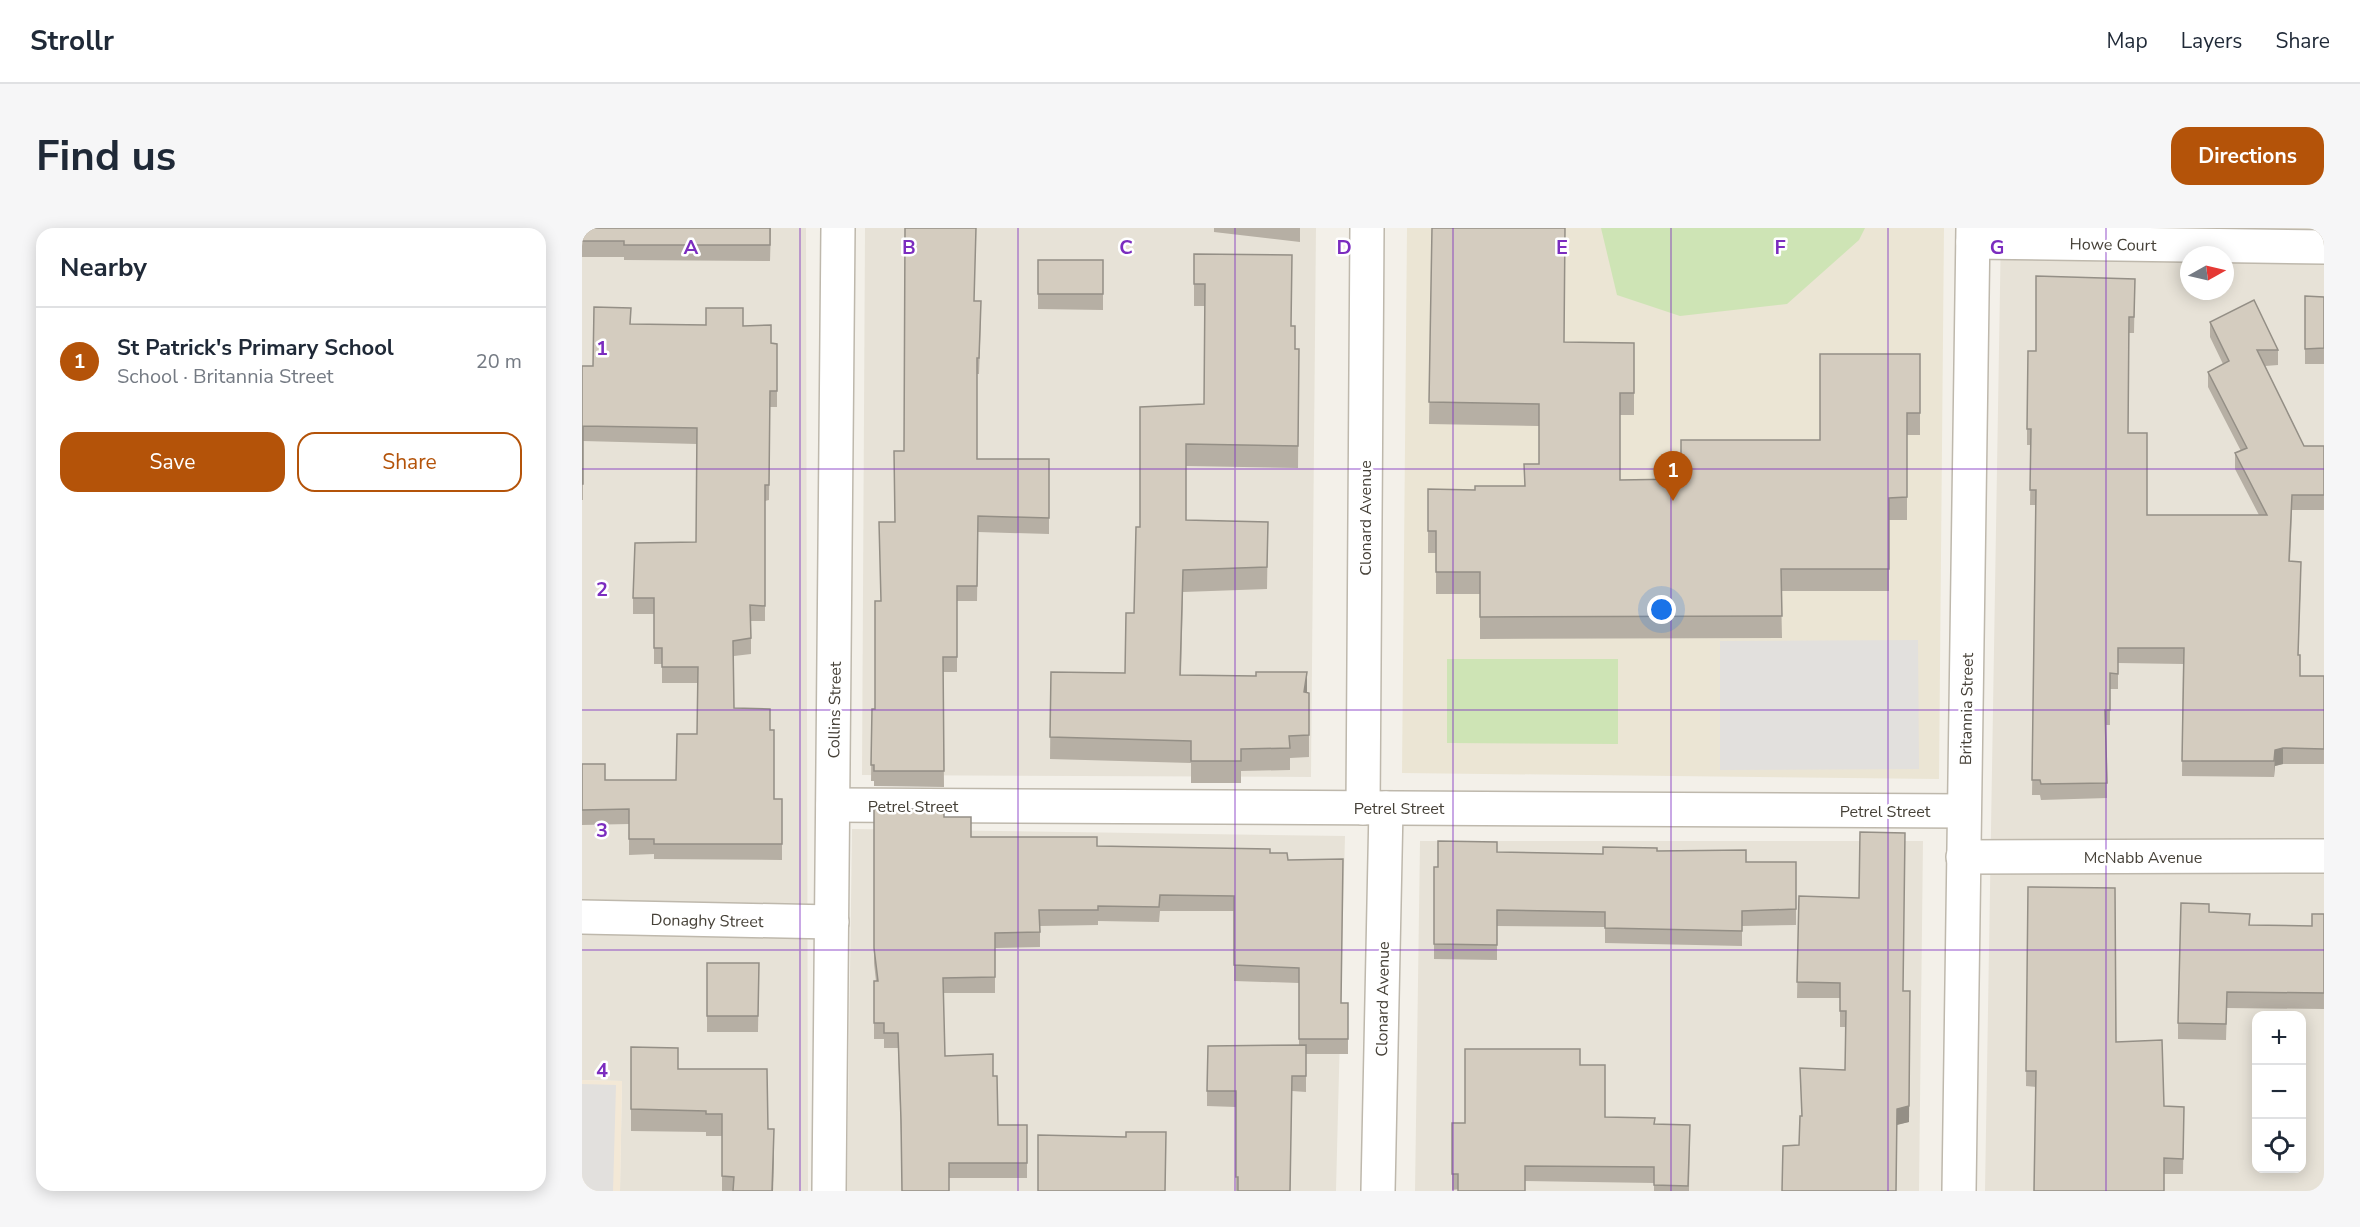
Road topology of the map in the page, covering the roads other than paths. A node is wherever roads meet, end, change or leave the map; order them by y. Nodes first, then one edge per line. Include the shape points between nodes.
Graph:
1 (838, 228) edge
2 (1367, 228) edge
3 (1973, 235) edge
4 (2324, 248) edge
5 (833, 805) junction
6 (1374, 808) junction
7 (1964, 812) junction
8 (2324, 856) edge
9 (1963, 858) junction
10 (582, 917) edge
11 (832, 922) junction
12 (830, 1191) edge
13 (1378, 1191) edge
14 (1959, 1191) edge

1 - 5 street, Collins Street
2 - 6 street, Clonard Avenue
3 - 4 street, Howe Court
3 - 7 street, Britannia Street
5 - 6 street, Petrel Street
5 - 11 street, Collins Street
6 - 7 street, Petrel Street
6 - 13 street, Clonard Avenue
7 - 9 street, Britannia Street
8 - 9 street, McNabb Avenue
9 - 14 street, Britannia Street
10 - 11 street, Donaghy Street
11 - 12 street, Collins Street

